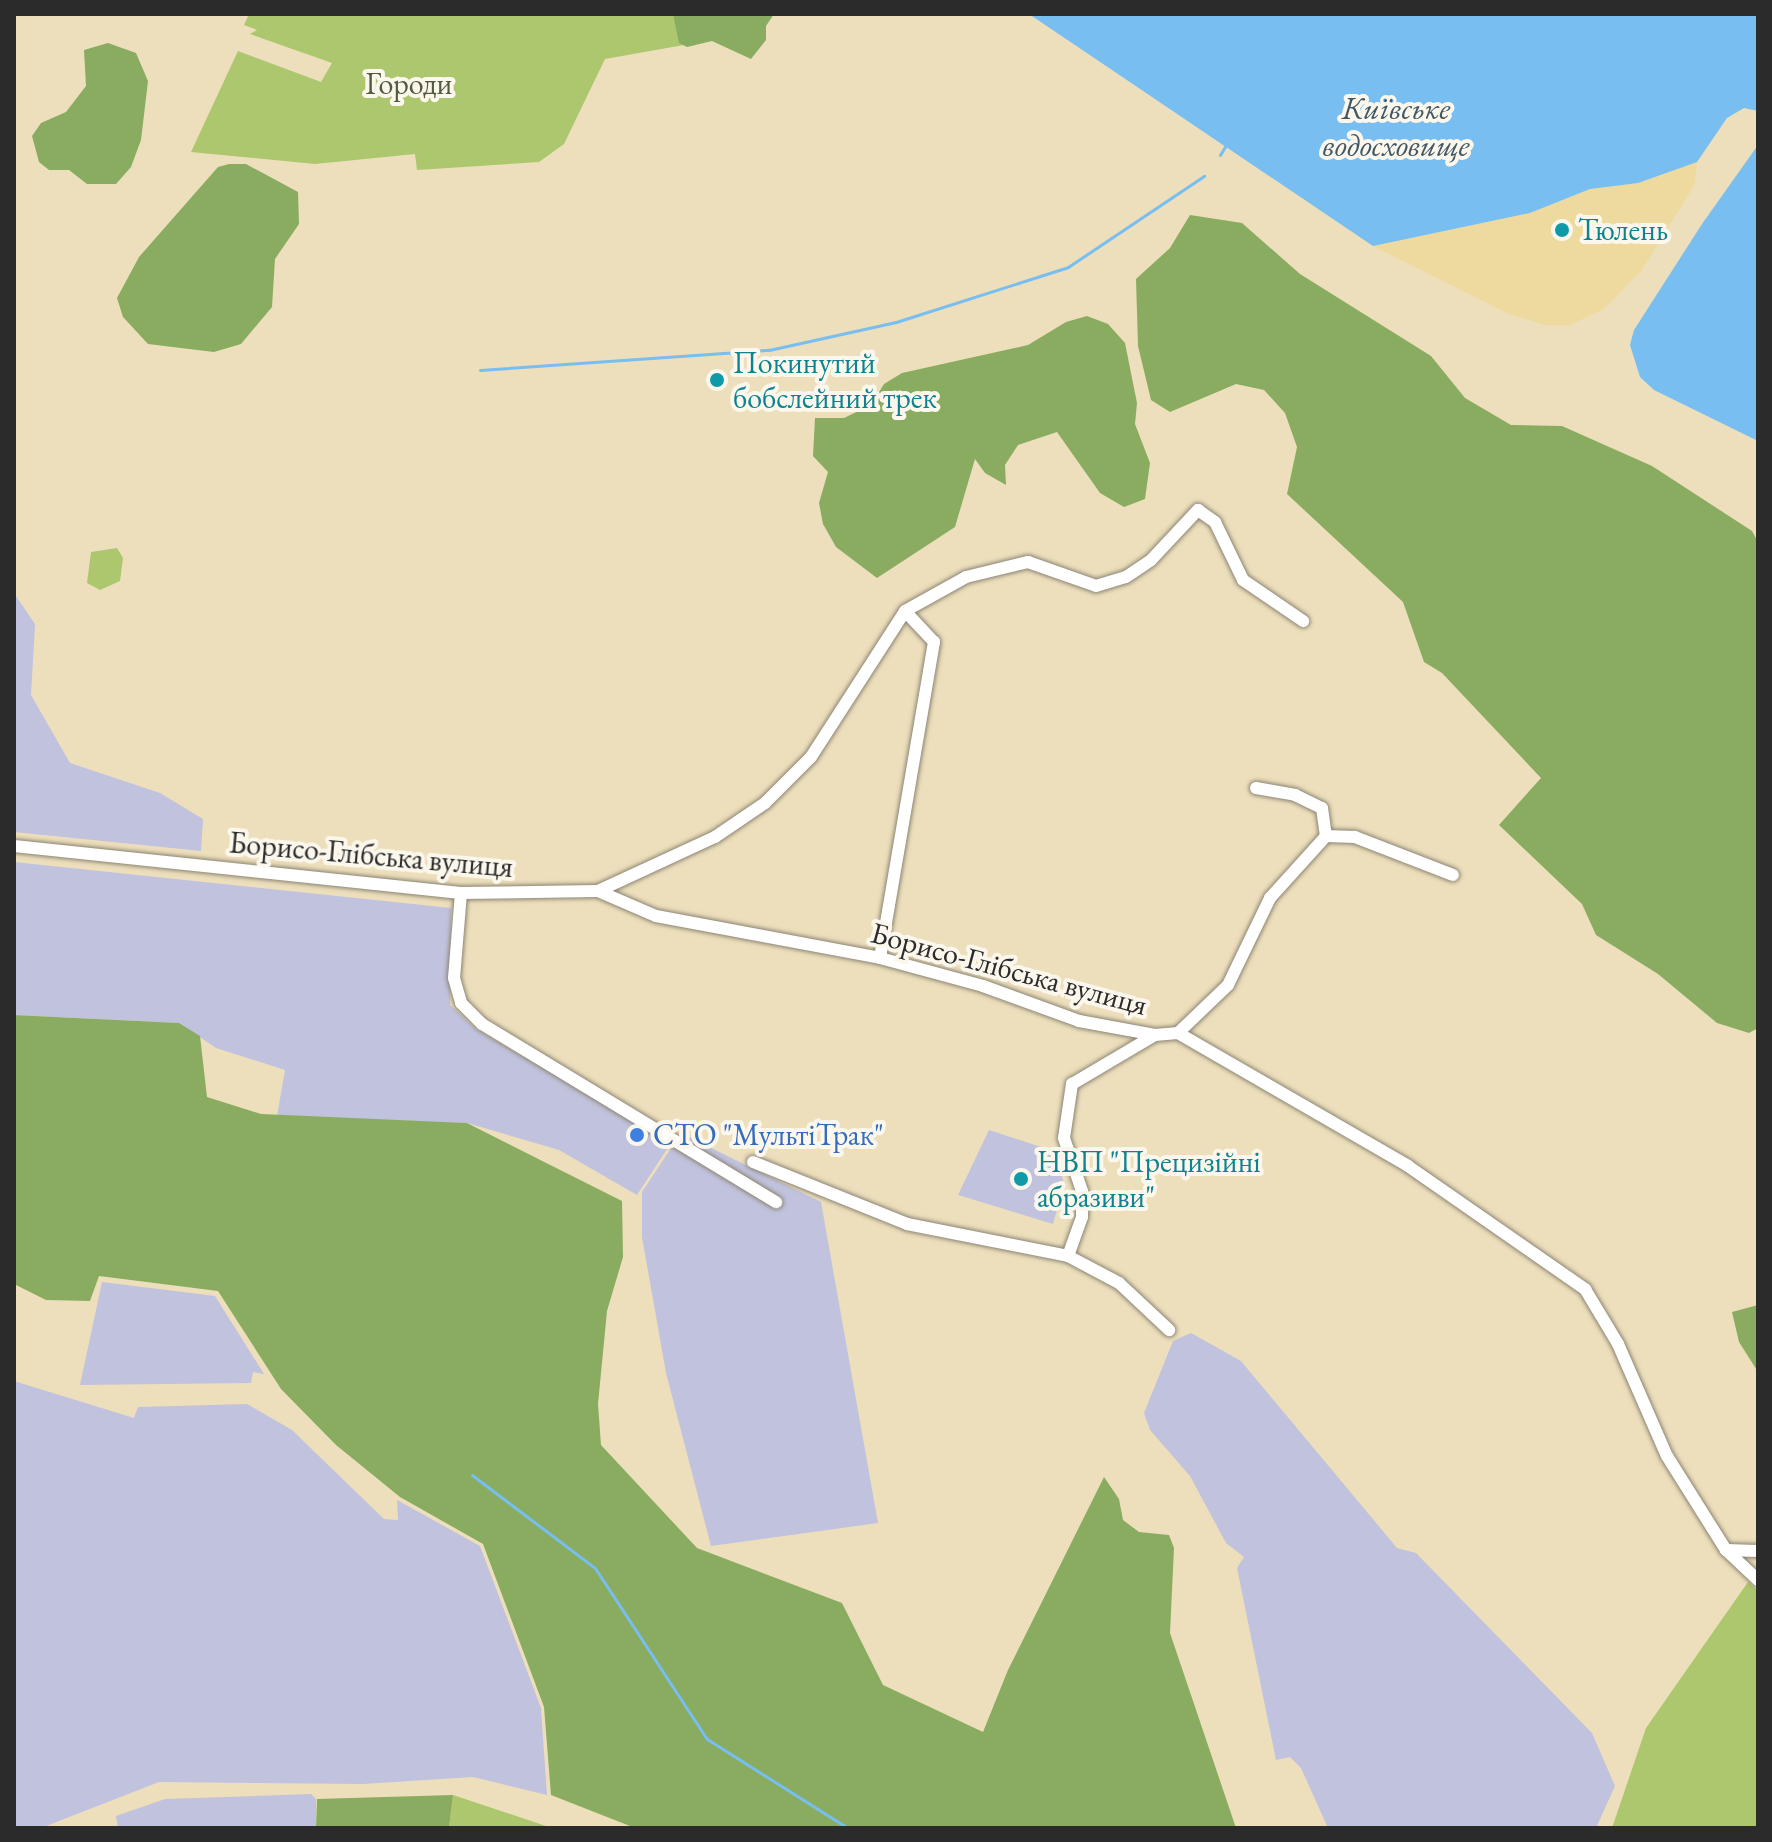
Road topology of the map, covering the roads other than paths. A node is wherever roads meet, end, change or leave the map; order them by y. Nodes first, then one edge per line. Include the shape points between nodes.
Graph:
1 (905, 611) junction
2 (1303, 621) dead end
3 (1256, 788) dead end
4 (1326, 836) junction
5 (14, 846) edge
6 (1453, 875) dead end
7 (598, 891) junction
8 (461, 893) junction
9 (880, 958) junction
10 (1178, 1033) junction
11 (1155, 1035) junction
12 (753, 1162) dead end
13 (776, 1202) dead end
14 (1068, 1256) junction
15 (1169, 1330) dead end
16 (1726, 1550) junction
17 (1758, 1551) edge
18 (1758, 1580) edge

1 - 2 street via 966,577 1028,562 1096,586 1126,577 1151,560 1198,510 1215,522 1243,580
1 - 7 street via 811,757 765,803 715,837
1 - 9 street via 934,642
3 - 4 street via 1295,795 1322,808
4 - 6 street via 1355,837
4 - 10 street via 1270,898 1228,985
5 - 8 street, Борисо-Глібська вулиця
7 - 8 street, Борисо-Глібська вулиця
7 - 9 street, Борисо-Глібська вулиця via 656,916
8 - 13 street via 454,978 461,1003 482,1024
9 - 11 street, Борисо-Глібська вулиця via 983,986 1079,1021
10 - 11 street, Борисо-Глібська вулиця
10 - 16 street, Борисо-Глібська вулиця via 1408,1166 1585,1289 1618,1344 1667,1456
11 - 14 street via 1072,1084 1064,1138 1082,1191 1082,1217
12 - 14 street via 907,1224
14 - 15 street via 1119,1283
16 - 17 street
16 - 18 street, Борисо-Глібська вулиця

